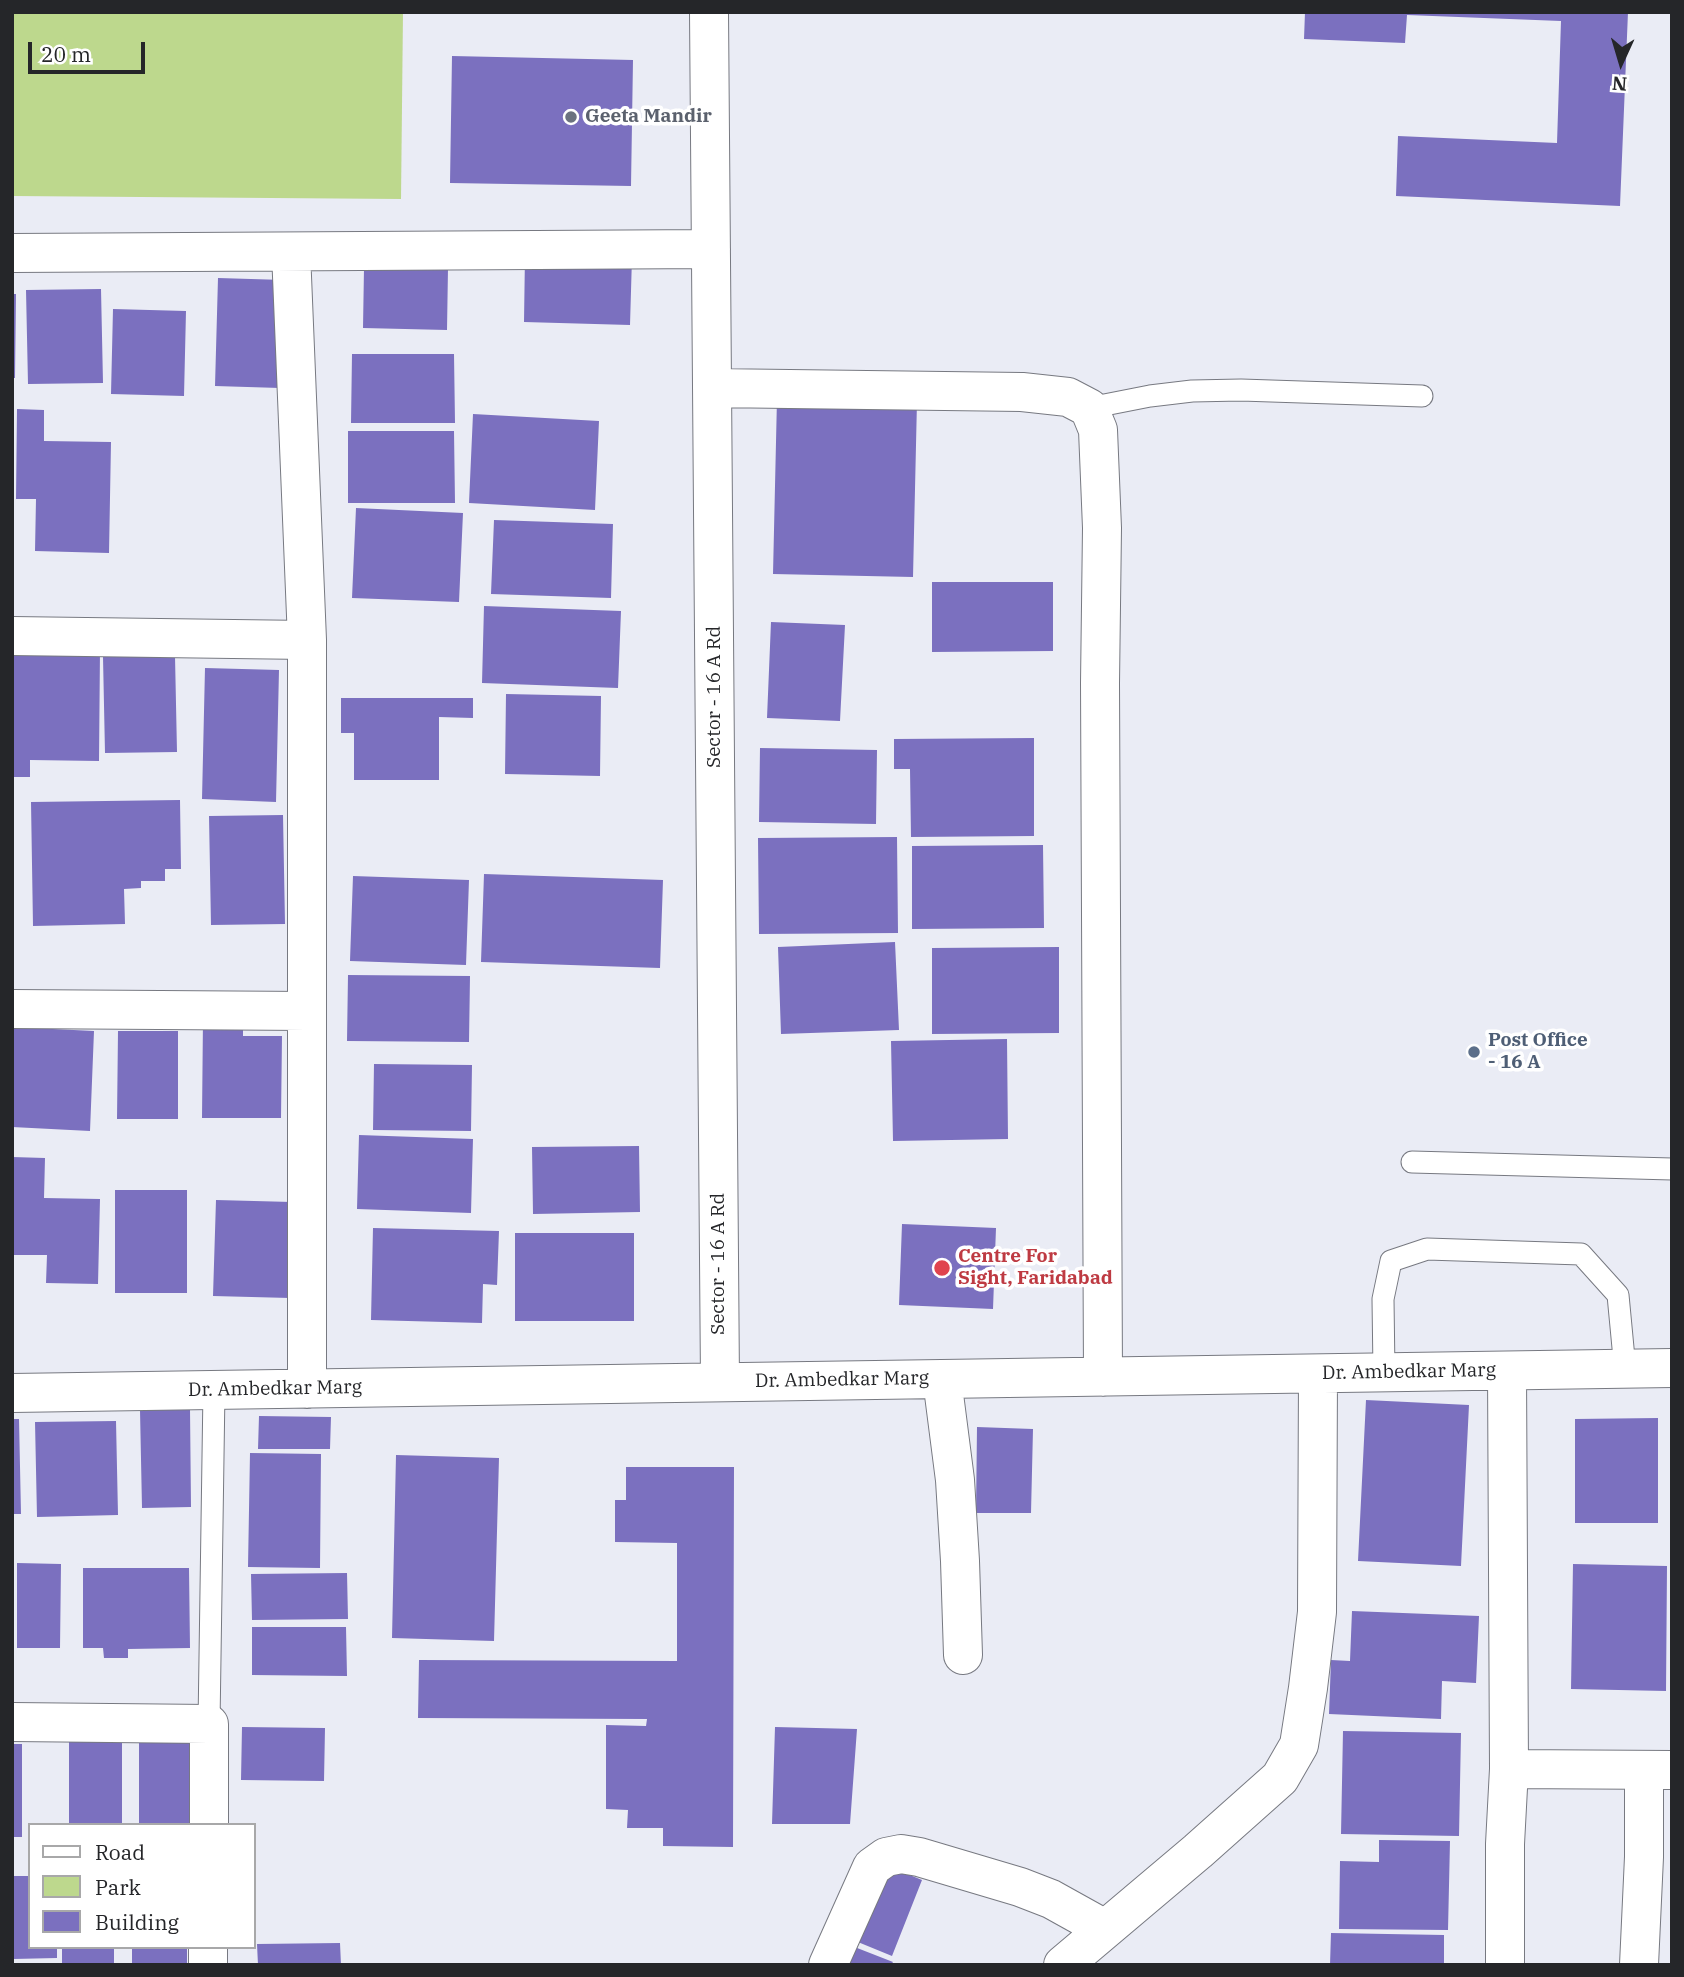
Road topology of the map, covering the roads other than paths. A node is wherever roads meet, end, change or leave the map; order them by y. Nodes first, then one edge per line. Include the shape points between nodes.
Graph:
1 (709, 12) edge
2 (711, 249) junction
3 (291, 252) junction
4 (12, 253) edge
5 (712, 388) junction
6 (1422, 396) dead end
7 (1089, 408) junction
8 (12, 636) edge
9 (307, 640) junction
10 (12, 1009) edge
11 (307, 1011) junction
12 (1412, 1162) dead end
13 (1672, 1169) edge
14 (1672, 1368) edge
15 (1625, 1369) junction
16 (1507, 1371) junction
17 (1384, 1372) junction
18 (1318, 1374) junction
19 (1103, 1377) junction
20 (942, 1379) junction
21 (720, 1382) junction
22 (307, 1389) junction
23 (214, 1390) junction
24 (12, 1393) edge
25 (963, 1655) dead end
26 (12, 1722) edge
27 (209, 1724) junction
28 (1509, 1769) junction
29 (1658, 1770) edge
30 (209, 1823) edge
31 (1105, 1929) junction
32 (828, 1965) edge
33 (1063, 1965) edge
34 (1505, 1965) edge
35 (1639, 1965) edge

1 - 2 street, Sector - 16 A Rd
2 - 3 street
2 - 5 street, Sector - 16 A Rd
3 - 4 street
3 - 9 street
5 - 7 street via 1022,392 1068,397
5 - 21 street, Sector - 16 A Rd
6 - 7 lane via 1192,391
7 - 19 street via 1098,430 1102,528
8 - 9 street
9 - 11 street
10 - 11 street
11 - 22 street
12 - 13 lane
14 - 15 street, Dr. Ambedkar Marg
15 - 16 street, Dr. Ambedkar Marg
15 - 17 lane via 1618,1295 1581,1254 1427,1249 1391,1261 1383,1299
16 - 17 street, Dr. Ambedkar Marg
16 - 28 street
17 - 18 street, Dr. Ambedkar Marg
18 - 19 street, Dr. Ambedkar Marg
18 - 31 street via 1317,1612 1299,1745 1280,1778
19 - 20 street, Dr. Ambedkar Marg
20 - 21 street, Dr. Ambedkar Marg
20 - 25 street via 955,1480
21 - 22 street, Dr. Ambedkar Marg
22 - 23 street, Dr. Ambedkar Marg
23 - 24 street, Dr. Ambedkar Marg
23 - 27 lane
26 - 27 street
27 - 30 street
28 - 29 street
28 - 34 street
29 - 35 street via 1644,1857
31 - 32 street via 1020,1887 901,1854 872,1867
31 - 33 street

